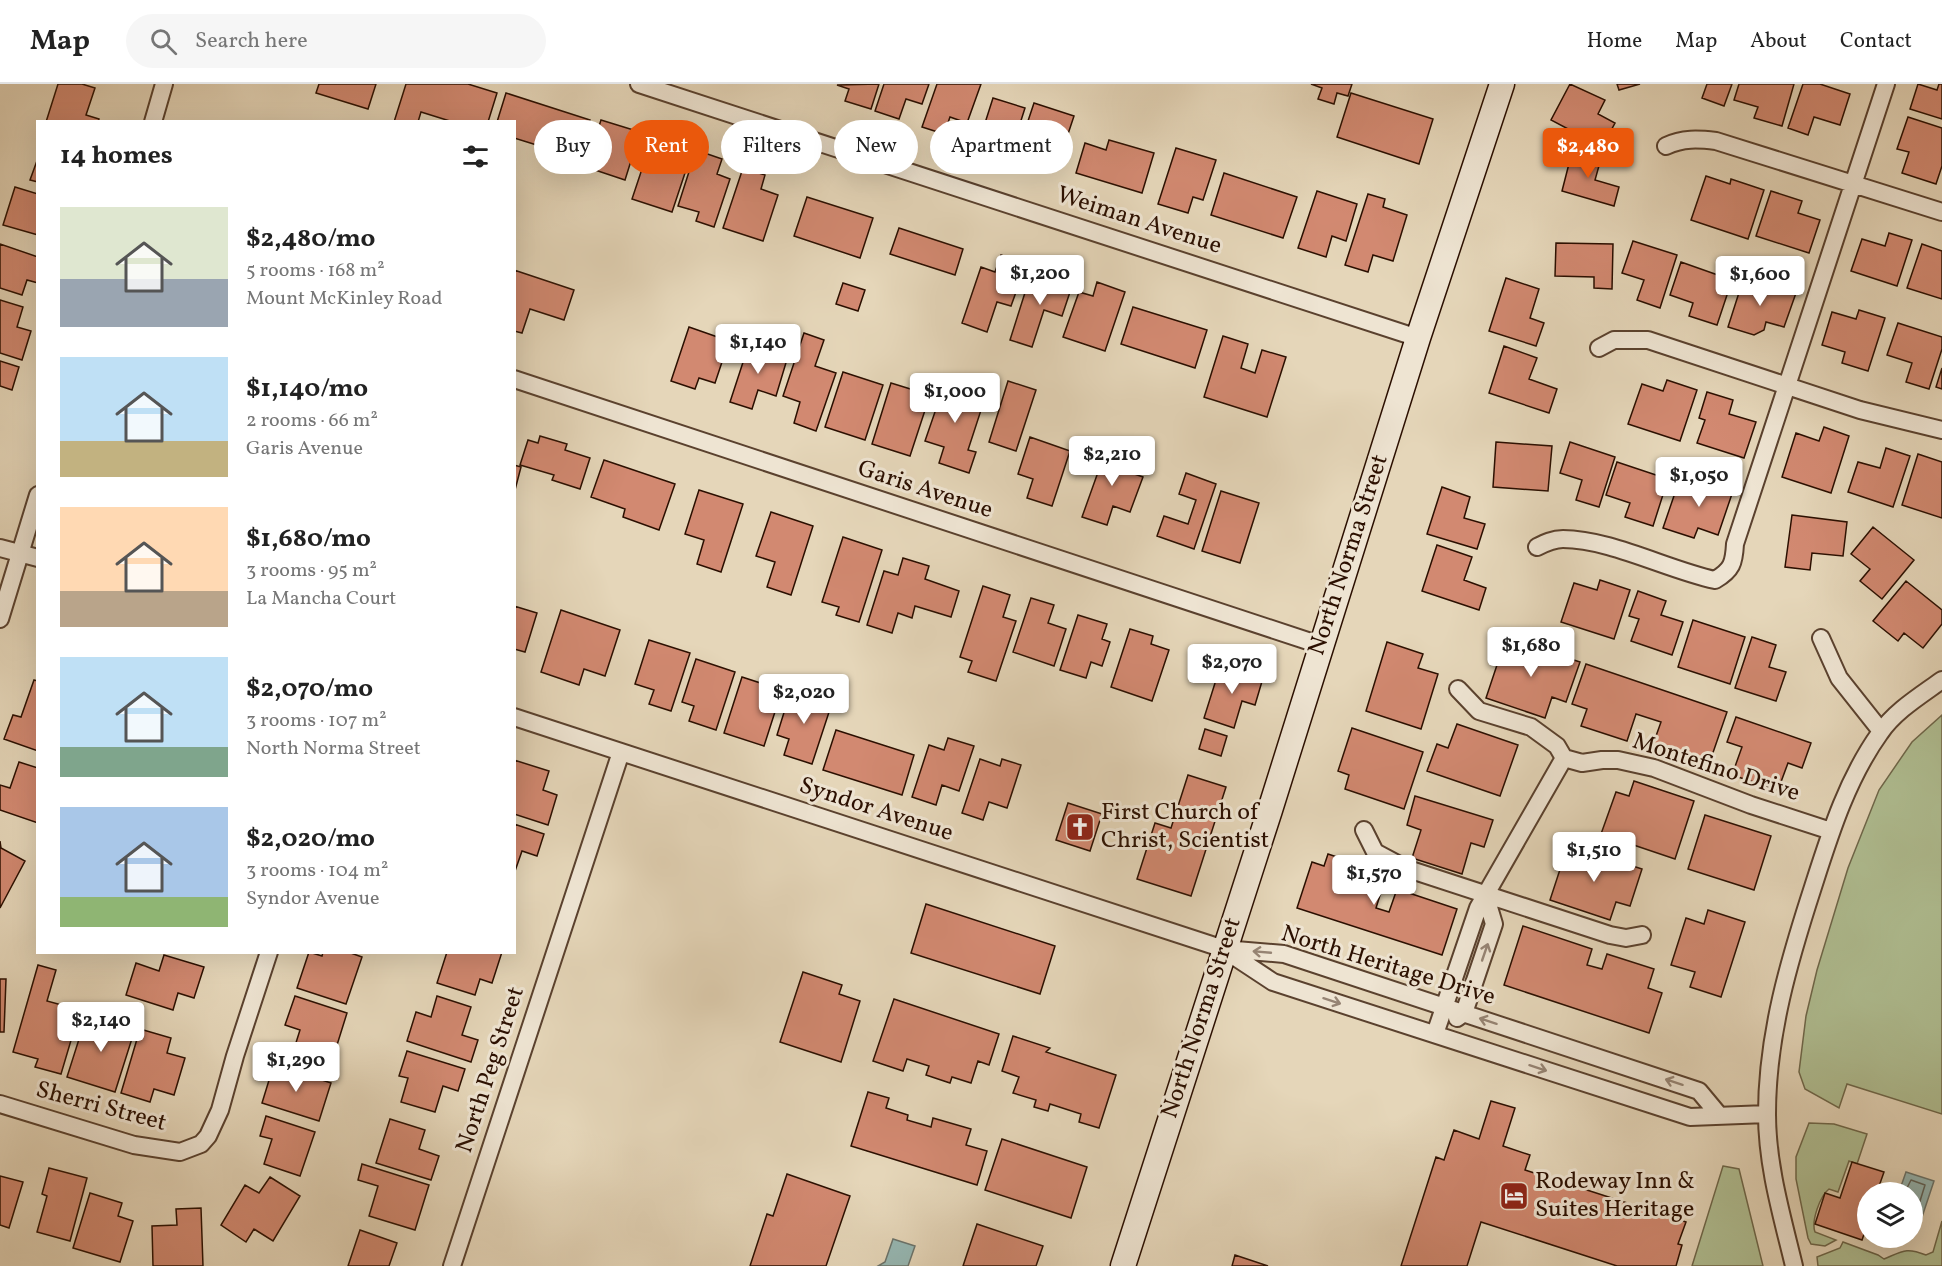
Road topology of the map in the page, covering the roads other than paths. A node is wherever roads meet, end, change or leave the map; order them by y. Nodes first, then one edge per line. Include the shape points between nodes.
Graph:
1 (164, 84) edge
2 (639, 84) edge
3 (1502, 84) edge
4 (1886, 84) edge
5 (154, 120) edge
6 (1666, 146) dead end
7 (1852, 183) junction
8 (1942, 212) edge
9 (1418, 338) junction
10 (1599, 348) dead end
11 (516, 381) edge
12 (1789, 386) junction
13 (1942, 430) edge
14 (36, 501) edge
15 (0, 548) edge
16 (1537, 548) dead end
17 (19, 552) junction
18 (36, 557) edge
19 (0, 619) edge
20 (1821, 638) dead end
21 (1320, 645) junction
22 (1942, 680) edge
23 (1458, 689) dead end
24 (516, 718) edge
25 (1881, 731) junction
26 (621, 752) junction
27 (1564, 758) junction
28 (1364, 830) dead end
29 (1831, 831) junction
30 (1485, 894) junction
31 (1642, 935) dead end
32 (1224, 949) junction
33 (268, 954) edge
34 (1446, 1006) junction
35 (1464, 1013) junction
36 (1435, 1034) junction
37 (0, 1104) edge
38 (1767, 1114) junction
39 (1719, 1115) junction
40 (452, 1266) edge
41 (1123, 1266) edge
42 (1794, 1266) edge

1 - 5 street
2 - 9 street, Weiman Avenue
3 - 9 street, North Norma Street
4 - 7 street
6 - 7 street via 1696,139 1716,141
7 - 8 street
7 - 12 street
9 - 21 street, North Norma Street
10 - 12 street via 1614,340 1648,340
11 - 21 street, Garis Avenue
12 - 13 street via 1860,410
12 - 16 street via 1735,544 1734,561 1725,574 1715,580 1698,576 1595,543 1562,539
14 - 17 street
15 - 17 street
17 - 18 street
17 - 19 street
20 - 25 street via 1839,678
21 - 32 street, North Norma Street
22 - 25 street via 1902,709
23 - 27 street via 1479,711 1531,728 1557,746
24 - 26 street, Syndor Avenue
25 - 29 street via 1858,767
26 - 32 street, Syndor Avenue
26 - 40 street, North Peg Street
27 - 29 street, Montefino Drive via 1582,763 1618,760 1654,768
27 - 30 street
28 - 30 street via 1375,852 1389,861
29 - 38 street via 1781,995 1773,1031
30 - 31 street via 1610,934 1626,938
30 - 34 street
35 -> 30 street via 1494,924
34 -> 32 street, North Heritage Drive via 1284,954
32 -> 36 street, North Heritage Drive via 1273,982
32 - 41 street, North Norma Street
33 - 37 street, Sherri Street via 220,1110 201,1144 180,1152 134,1145
34 - 35 street, North Heritage Drive
34 - 36 street
35 - 36 street
39 -> 35 street, North Heritage Drive via 1699,1091
36 -> 39 street, North Heritage Drive via 1690,1117
38 - 39 street, North Heritage Drive
38 - 42 street via 1771,1167

